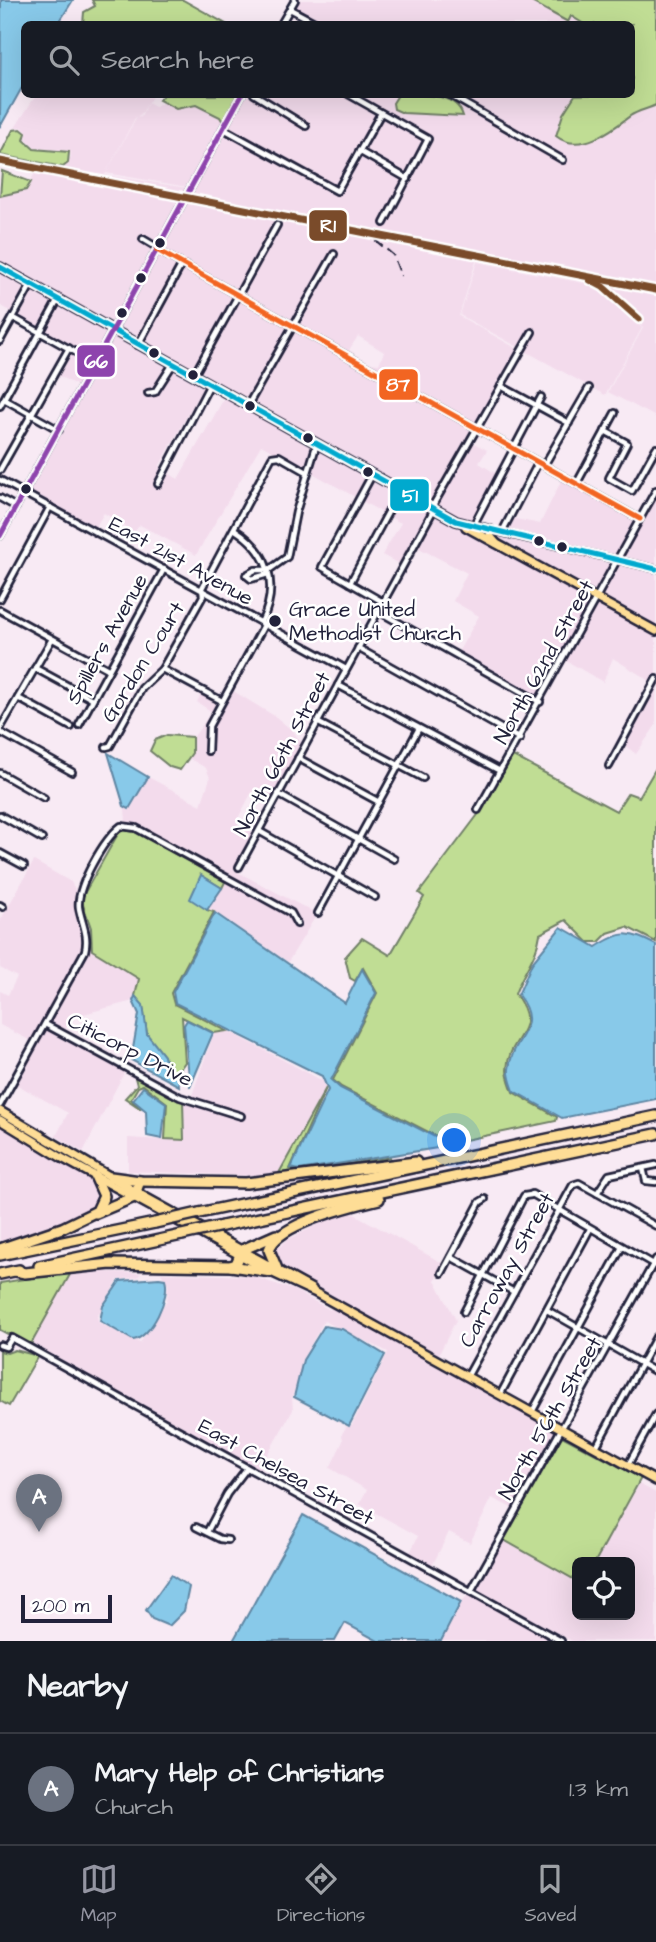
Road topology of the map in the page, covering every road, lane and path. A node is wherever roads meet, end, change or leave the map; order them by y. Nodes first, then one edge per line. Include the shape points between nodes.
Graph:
1 (295, 0) edge
2 (290, 9) junction
3 (283, 21) edge
4 (312, 21) edge
5 (241, 98) edge
6 (260, 98) edge
7 (355, 98) edge
8 (454, 98) edge
9 (381, 113) junction
10 (306, 126) dead end
11 (224, 129) junction
12 (359, 152) junction
13 (564, 160) dead end
14 (408, 178) junction
15 (384, 223) dead end
16 (277, 225) dead end
17 (143, 239) dead end
18 (158, 249) junction
19 (334, 254) dead end
20 (183, 264) junction
21 (0, 267) edge
22 (31, 285) junction
23 (239, 294) junction
24 (58, 300) junction
25 (14, 318) junction
26 (294, 325) junction
27 (112, 330) junction
28 (532, 332) dead end
29 (41, 333) junction
30 (0, 341) edge
31 (138, 345) junction
32 (69, 348) junction
33 (94, 363) junction
34 (173, 364) junction
35 (194, 375) junction
36 (210, 384) junction
37 (501, 386) junction
38 (589, 388) dead end
39 (148, 393) dead end
40 (541, 397) dead end
41 (4, 399) junction
42 (248, 405) junction
43 (0, 406) edge
44 (537, 406) junction
45 (615, 413) dead end
46 (31, 414) junction
47 (569, 423) junction
48 (478, 428) junction
49 (59, 430) junction
50 (605, 431) junction
51 (317, 443) junction
52 (514, 448) junction
53 (656, 448) edge
54 (541, 463) junction
55 (0, 470) edge
56 (307, 471) junction
57 (372, 475) junction
58 (0, 480) edge
59 (577, 483) junction
60 (158, 484) dead end
61 (400, 490) junction
62 (656, 490) edge
63 (24, 493) junction
64 (0, 498) edge
65 (16, 507) junction
66 (51, 507) junction
67 (433, 508) junction
68 (640, 519) junction
69 (233, 529) junction
70 (475, 530) junction
71 (491, 530) junction
72 (502, 532) junction
73 (1, 533) edge
74 (496, 543) junction
75 (624, 548) junction
76 (618, 560) junction
77 (630, 563) junction
78 (164, 569) junction
79 (269, 569) junction
80 (656, 569) edge
81 (350, 583) junction
82 (202, 590) junction
83 (596, 598) junction
84 (0, 599) edge
85 (383, 601) junction
86 (0, 610) edge
87 (378, 611) junction
88 (263, 624) junction
89 (656, 631) edge
90 (52, 639) junction
91 (358, 648) junction
92 (35, 668) junction
93 (162, 668) junction
94 (108, 669) junction
95 (346, 669) junction
96 (656, 679) edge
97 (338, 685) junction
98 (18, 698) junction
99 (92, 699) junction
100 (222, 701) junction
101 (540, 702) junction
102 (317, 722) junction
103 (79, 725) dead end
104 (71, 727) dead end
105 (418, 730) junction
106 (0, 731) edge
107 (520, 739) junction
108 (106, 747) dead end
109 (208, 751) dead end
110 (298, 758) junction
111 (398, 765) junction
112 (609, 766) dead end
113 (501, 771) junction
114 (72, 772) dead end
115 (0, 774) edge
116 (423, 778) dead end
117 (278, 794) junction
118 (44, 798) dead end
119 (379, 802) junction
120 (478, 810) dead end
121 (0, 815) edge
122 (258, 831) junction
123 (359, 838) junction
124 (42, 839) dead end
125 (0, 853) edge
126 (394, 859) dead end
127 (24, 866) dead end
128 (239, 867) dead end
129 (339, 876) junction
130 (375, 897) dead end
131 (318, 913) dead end
132 (297, 924) dead end
133 (45, 1024) junction
134 (0, 1105) edge
135 (0, 1111) edge
136 (241, 1116) dead end
137 (656, 1116) edge
138 (0, 1120) edge
139 (656, 1134) edge
140 (445, 1161) junction
141 (656, 1165) edge
142 (643, 1168) junction
143 (469, 1174) junction
144 (94, 1176) junction
145 (111, 1177) junction
146 (140, 1181) junction
147 (656, 1182) edge
148 (597, 1193) junction
149 (135, 1194) junction
150 (485, 1199) dead end
151 (558, 1211) junction
152 (91, 1216) junction
153 (301, 1224) junction
154 (656, 1226) edge
155 (590, 1229) junction
156 (622, 1247) junction
157 (0, 1249) edge
158 (240, 1252) junction
159 (0, 1255) edge
160 (451, 1257) junction
161 (655, 1263) edge
162 (231, 1266) junction
163 (15, 1271) junction
164 (274, 1271) junction
165 (442, 1273) dead end
166 (0, 1274) edge
167 (482, 1275) junction
168 (514, 1292) junction
169 (547, 1310) junction
170 (464, 1312) dead end
171 (578, 1327) junction
172 (656, 1337) edge
173 (0, 1345) edge
174 (610, 1346) junction
175 (641, 1364) junction
176 (656, 1372) edge
177 (467, 1377) junction
178 (500, 1395) junction
179 (532, 1412) junction
180 (656, 1414) edge
181 (564, 1429) junction
182 (596, 1447) junction
183 (628, 1465) junction
184 (247, 1468) junction
185 (656, 1481) edge
186 (196, 1527) dead end
187 (207, 1532) junction
188 (228, 1540) dead end
189 (471, 1591) junction
190 (561, 1641) edge

1 - 2 street
2 - 3 street
2 - 4 street
5 - 11 street
6 - 10 street
7 - 9 street
8 - 13 street
9 - 12 street
9 - 14 street via 428,139
11 - 12 street via 337,191
11 - 18 street
12 - 14 street
14 - 15 street
16 - 23 street
17 - 18 street
18 - 20 street
18 - 27 street
19 - 26 street
20 - 23 street
20 - 31 street
21 - 22 main road
22 - 24 main road
22 - 25 street
23 - 26 street
23 - 35 street
24 - 27 main road
24 - 29 street
25 - 29 street
25 - 30 street
26 - 42 street
26 - 48 street
27 - 31 main road
27 - 33 street
28 - 37 street, North 66th Street
29 - 32 street
29 - 41 street
31 - 34 main road
32 - 33 street
32 - 46 street
33 - 49 street
34 - 35 main road
34 - 39 street via 155,392
35 - 36 main road
36 - 42 main road
36 - 60 street
37 - 44 street
37 - 48 street, North 66th Street
38 - 47 street
40 - 44 street
41 - 43 street
41 - 46 street
42 - 51 main road
44 - 47 street
44 - 52 street
45 - 50 street
46 - 49 street
46 - 55 street
47 - 54 street via 547,462
48 - 52 street
48 - 67 street, North 66th Street
49 - 63 street
50 - 53 street via 627,443 609,478 632,491
50 - 59 street
51 - 56 street
51 - 57 main road
52 - 54 street
52 - 70 street
54 - 59 street
54 - 72 street
56 - 69 street, Gordon Court via 276,455
56 - 79 street via 287,556
57 - 61 main road
57 - 81 street via 322,567
58 - 63 street, East 21st Avenue
59 - 68 street
61 - 67 main road
61 - 81 street
62 - 68 street, North 62nd Street
63 - 65 street
63 - 66 street, East 21st Avenue
64 - 65 street
65 - 73 street
66 - 78 street, East 21st Avenue
66 - 84 street
67 - 70 main road
67 - 85 street, North 66th Street
68 - 75 street, North 62nd Street
69 - 79 street via 259,549
69 - 82 street, Gordon Court
70 - 71 main road
70 - 74 main road
71 - 72 street
71 - 74 main road
72 - 76 street
74 - 83 main road
75 - 76 street, North 62nd Street
75 - 77 street
76 - 77 street
76 - 83 street, North 62nd Street
77 - 80 street
78 - 82 street, East 21st Avenue
78 - 94 street, Spillers Avenue
79 - 79 street via 265,567 246,575 251,579 268,574
79 - 88 street via 270,602
81 - 85 street
82 - 88 street, East 21st Avenue
82 - 93 street, Gordon Court via 203,596
83 - 89 main road
83 - 101 street, North 62nd Street
85 - 87 street, North 66th Street
86 - 90 street
87 - 91 street, North 66th Street
87 - 101 street
88 - 95 street, East 21st Avenue
88 - 100 street
90 - 92 street
90 - 94 street
91 - 95 street, North 66th Street
91 - 107 street
92 - 98 street
92 - 99 street
93 - 100 street
93 - 108 street, Gordon Court via 142,688
94 - 99 street, Spillers Avenue
95 - 97 street, North 66th Street
96 - 112 street
97 - 102 street, North 66th Street
97 - 105 street
98 - 104 street
98 - 106 street
99 - 103 street, Spillers Avenue
100 - 109 street via 209,726
101 - 107 street, North 62nd Street
102 - 110 street, North 66th Street
102 - 111 street
105 - 111 street
105 - 113 street
106 - 114 street
107 - 113 street, North 62nd Street
110 - 117 street, North 66th Street
110 - 119 street
111 - 116 street
111 - 119 street
113 - 120 street, North 62nd Street
115 - 118 street
117 - 122 street, North 66th Street
117 - 123 street
119 - 123 street
121 - 124 street
122 - 128 street, North 66th Street
122 - 129 street
123 - 126 street
123 - 129 street
125 - 127 street
129 - 130 street
129 - 131 street
132 - 133 street via 291,913 136,828 121,826 109,835 79,894 88,941
133 - 134 street
133 - 136 street, Citicorp Drive via 180,1097
135 - 145 main road
137 - 140 highway
138 - 144 main road
139 - 143 highway
140 - 146 highway via 246,1183
140 - 159 highway, bridge
141 - 142 street
142 - 147 street via 646,1181
142 - 148 street via 609,1175
143 - 153 highway
143 - 163 highway, bridge
144 - 149 main road
144 - 152 highway via 104,1196
145 - 146 highway
145 - 149 main road
146 - 149 highway
148 - 151 street, Carroway Street via 579,1183 573,1185
148 - 154 street
149 - 152 highway
149 - 158 main road
150 - 160 street
151 - 155 street
151 - 167 street via 531,1195 524,1196
151 - 168 street, Carroway Street
152 - 157 highway
153 - 158 highway
153 - 164 highway via 270,1246
155 - 156 street
155 - 169 street
156 - 161 street
156 - 171 street
158 - 162 highway
158 - 164 main road
160 - 165 street
160 - 167 street
161 - 174 street, North 56th Street
162 - 163 highway via 95,1264
162 - 164 highway
163 - 166 highway
164 - 177 main road
167 - 168 street
167 - 170 street
168 - 177 street, Carroway Street
169 - 171 street
169 - 178 street
171 - 174 street
171 - 179 street
172 - 175 street
173 - 184 street, East Chelsea Street via 6,1347 12,1338
174 - 175 street
174 - 181 street, North 56th Street
175 - 176 street
175 - 182 street
177 - 178 main road
178 - 179 main road
179 - 181 main road
180 - 183 street
181 - 182 main road
181 - 189 street, North 56th Street
182 - 183 main road
183 - 185 main road
184 - 187 street
184 - 189 street, East Chelsea Street
186 - 187 street
187 - 188 street
189 - 190 street, East Chelsea Street

